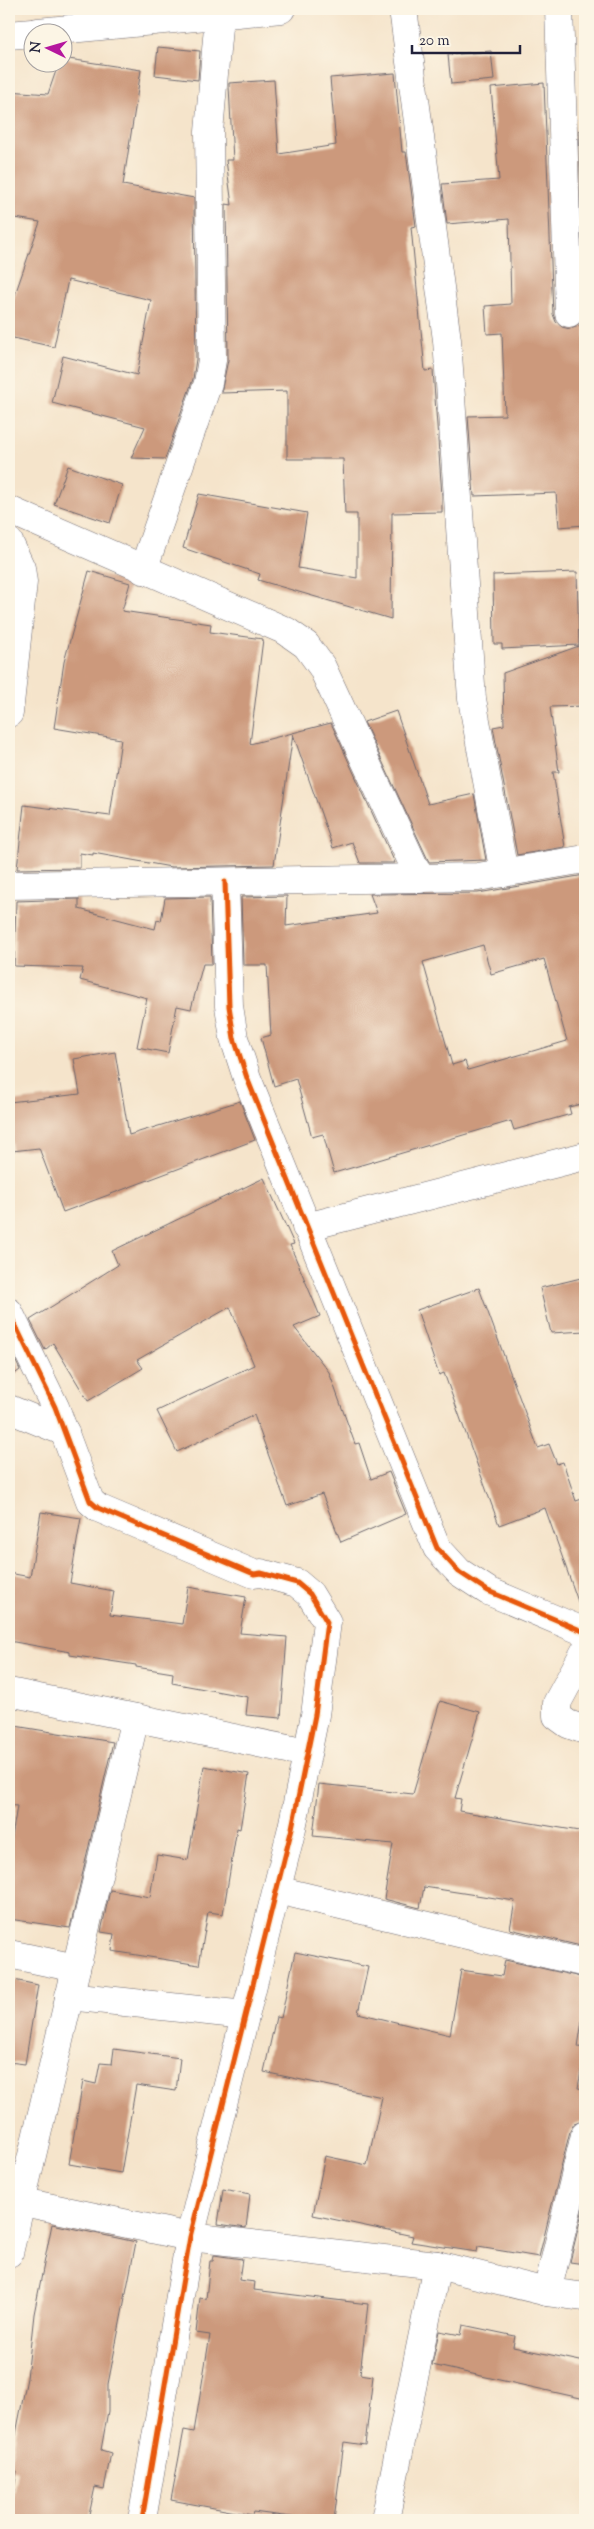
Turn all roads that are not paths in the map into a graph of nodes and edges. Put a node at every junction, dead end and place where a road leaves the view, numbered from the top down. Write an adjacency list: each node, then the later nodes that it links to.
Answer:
1 (281, 9): 4 (street)
2 (403, 9): 14 (street)
3 (559, 9): 8 (street)
4 (219, 15): 5 (street); 11 (street)
5 (72, 29)
6 (22, 34): 7 (street)
7 (9, 35)
8 (569, 313)
9 (9, 510): 11 (street)
10 (9, 542): 12 (street)
11 (143, 570): 15 (street)
12 (9, 714)
13 (585, 859): 14 (street)
14 (504, 873): 15 (street)
15 (420, 879): 16 (street)
16 (225, 882): 17 (street); 19 (street)
17 (9, 885)
18 (585, 1156): 19 (street)
19 (306, 1227): 23 (street)
20 (9, 1312): 22 (street)
21 (9, 1409): 22 (street)
22 (70, 1444): 27 (street)
23 (585, 1646): 26 (street)
24 (9, 1692): 25 (street)
25 (135, 1718): 27 (street); 31 (street)
26 (585, 1730)
27 (307, 1753): 28 (street)
28 (277, 1890): 30 (street); 33 (street)
29 (9, 1954): 31 (street)
30 (585, 1963)
31 (76, 1968): 32 (street)
32 (69, 1996): 33 (street); 35 (street)
33 (246, 2015): 36 (street)
34 (585, 2135): 39 (street)
35 (15, 2200): 36 (street); 37 (street)
36 (190, 2237): 38 (street); 41 (street)
37 (9, 2253)
38 (437, 2265): 39 (street); 42 (street)
39 (547, 2292): 40 (street)
40 (585, 2298)
41 (142, 2520)
42 (385, 2520)

